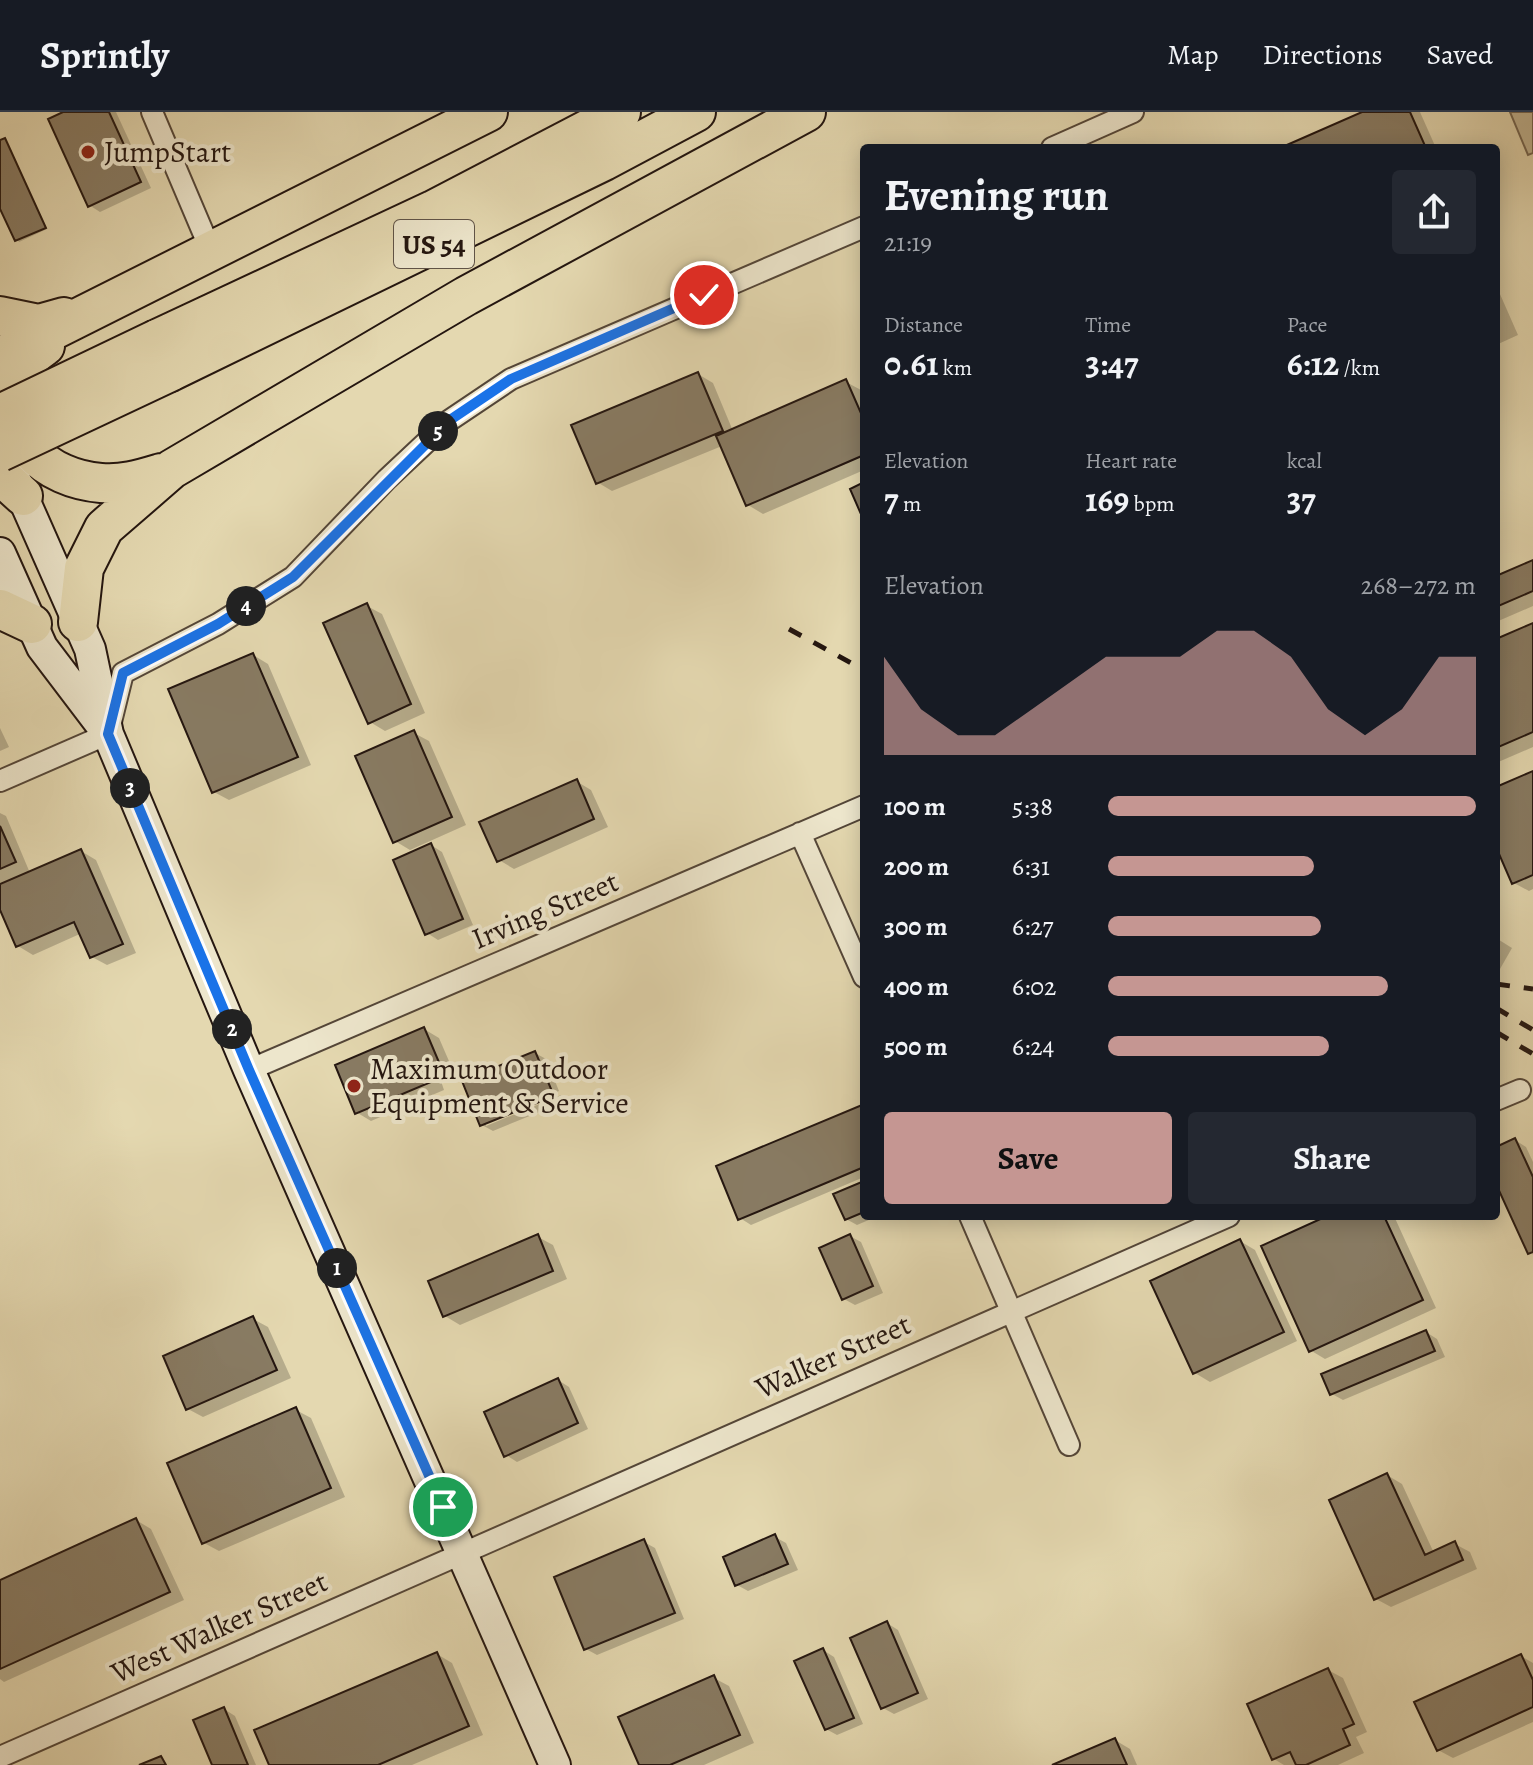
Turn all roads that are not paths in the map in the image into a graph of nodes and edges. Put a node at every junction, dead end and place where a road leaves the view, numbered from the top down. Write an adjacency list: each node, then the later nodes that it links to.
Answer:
1 (152, 112): 9 (street)
2 (488, 112): 9 (highway)
3 (621, 112): 12 (highway, US 54)
4 (696, 112): 12 (highway, US 54)
5 (806, 112): 16 (highway)
6 (1133, 112): 7 (street)
7 (1061, 144)
8 (860, 229): 21 (street)
9 (211, 251): 10 (highway)
10 (141, 286): 11 (highway); 13 (highway)
11 (0, 316)
12 (164, 355): 14 (highway, US 54, bridge); 15 (highway, US 54, bridge)
13 (5, 377): 17 (highway)
14 (0, 414)
15 (5, 464): 17 (highway); 20 (main road)
16 (172, 469): 17 (highway); 20 (highway)
17 (54, 474)
18 (0, 553): 19 (main road)
19 (16, 617): 21 (main road)
20 (78, 622): 21 (main road)
21 (108, 734): 22 (street); 26 (main road)
22 (0, 781)
23 (860, 808): 24 (street, Irving Street)
24 (800, 833): 25 (street); 26 (street, Irving Street)
25 (860, 968)
26 (249, 1070): 33 (main road)
27 (1520, 1090): 28 (street)
28 (1500, 1098)
29 (972, 1220): 31 (street)
30 (1220, 1220): 31 (street, Walker Street)
31 (1011, 1311): 32 (street); 33 (street, Walker Street)
32 (1069, 1445)
33 (462, 1551): 34 (street, West Walker Street); 35 (main road)
34 (0, 1757)
35 (555, 1765)

